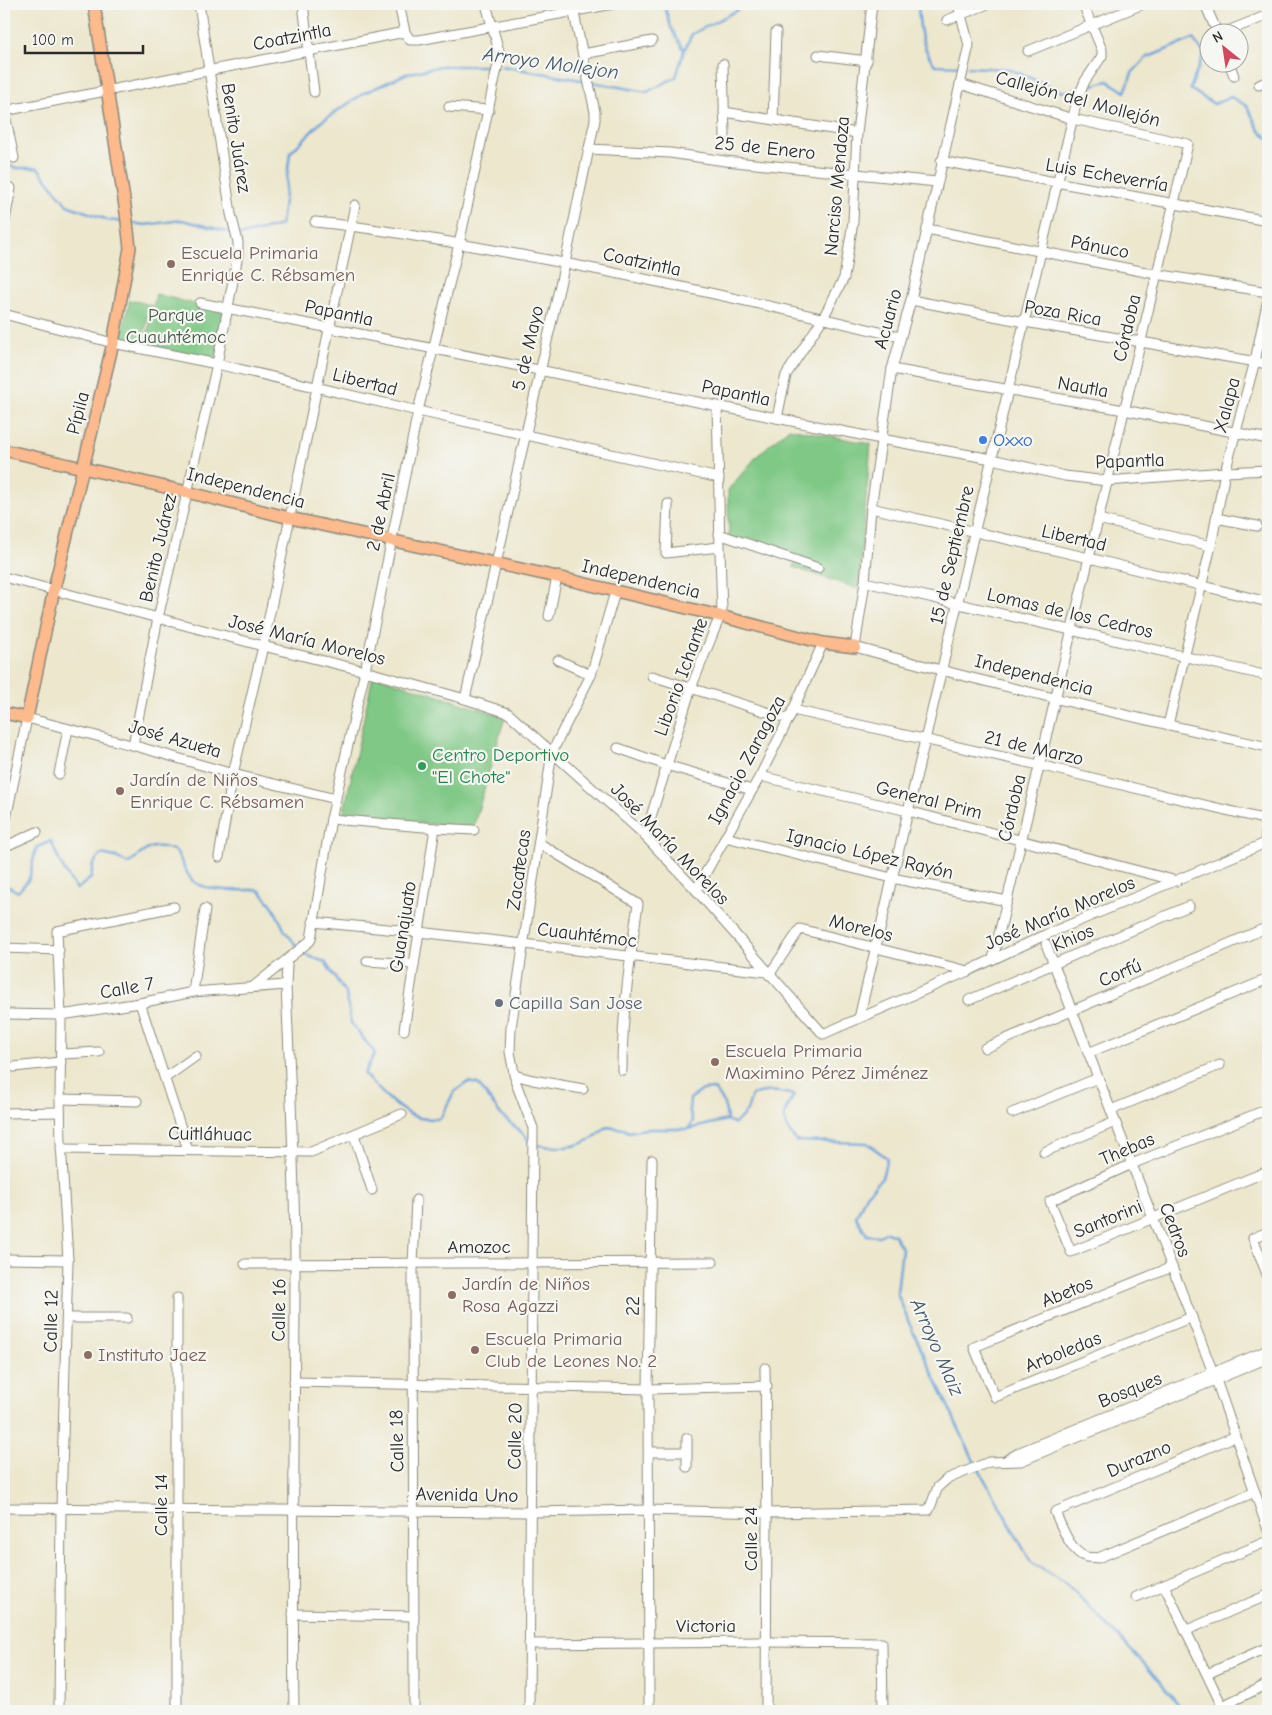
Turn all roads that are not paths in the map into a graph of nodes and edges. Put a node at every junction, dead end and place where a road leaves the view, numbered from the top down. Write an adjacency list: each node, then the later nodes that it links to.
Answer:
1 (94, 4): 36 (main road, Pípila)
2 (199, 4): 30 (street, Benito Juárez)
3 (303, 4): 24 (street)
4 (398, 4): 21 (street)
5 (486, 4): 20 (street, 2 de Abril)
6 (613, 4): 13 (street, Coatzintla)
7 (872, 4): 28 (street, Narciso Mendoza)
8 (958, 4): 14 (street, Acuario)
9 (988, 4): 14 (street)
10 (1083, 4): 19 (street)
11 (1143, 4): 19 (street)
12 (1205, 4): 17 (street)
13 (573, 8): 20 (street, Coatzintla); 27 (street, 5 de Mayo)
14 (962, 14): 16 (street); 34 (street, Acuario)
15 (1268, 15): 18 (street)
16 (947, 20)
17 (1213, 22)
18 (1250, 22)
19 (1092, 25): 25 (street); 42 (street, 15 de Septiembre)
20 (492, 28): 21 (street, Coatzintla); 40 (street, 2 de Abril)
21 (405, 32): 24 (street, Coatzintla)
22 (776, 32): 43 (street)
23 (652, 41): 27 (street)
24 (308, 51): 30 (street, Coatzintla); 37 (street)
25 (1028, 51)
26 (818, 55): 28 (street)
27 (584, 58): 47 (street, 5 de Mayo)
28 (867, 61): 44 (street, Narciso Mendoza)
29 (722, 64): 41 (street)
30 (209, 69): 36 (street, Coatzintla); 69 (street, Benito Juárez)
31 (1233, 72): 32 (street)
32 (1234, 76)
33 (1268, 81): 35 (street)
34 (960, 84): 42 (street, Callejón del Mollejón); 49 (street, Acuario)
35 (1258, 85)
36 (107, 90): 39 (street, Coatzintla); 75 (main road, Pípila)
37 (314, 92)
38 (449, 107): 40 (street)
39 (4, 110): 48 (street)
40 (489, 110): 61 (street, 2 de Abril)
41 (724, 112): 43 (street); 45 (street)
42 (1073, 118): 46 (street, Callejón del Mollejón); 52 (street, 15 de Septiembre)
43 (773, 120): 44 (street)
44 (858, 132): 50 (street, Narciso Mendoza)
45 (725, 136)
46 (1188, 144): 54 (street, Córdoba)
47 (589, 149): 50 (street, 25 de Enero); 63 (street, 5 de Mayo)
48 (14, 158)
49 (941, 161): 51 (street, Acuario); 52 (street, Luis Echeverría)
50 (854, 174): 51 (street, 25 de Enero); 71 (street, Narciso Mendoza)
51 (937, 182): 60 (street, Acuario)
52 (1058, 184): 54 (street, Luis Echeverría); 62 (street, 15 de Septiembre)
53 (11, 188): 58 (street)
54 (1173, 204): 56 (street, Luis Echeverría); 64 (street, Córdoba)
55 (355, 205): 59 (street)
56 (1268, 221)
57 (315, 222): 59 (street, Coatzintla)
58 (4, 224)
59 (351, 226): 61 (street, Coatzintla); 73 (street)
60 (927, 230): 62 (street, Pánuco); 67 (street, Acuario)
61 (458, 244): 63 (street, Coatzintla); 77 (street, 2 de Abril)
62 (1041, 253): 64 (street, Pánuco); 72 (street, 15 de Septiembre)
63 (565, 263): 71 (street, Coatzintla); 82 (street, 5 de Mayo)
64 (1156, 274): 65 (street, Pánuco); 76 (street, Córdoba)
65 (1268, 292)
66 (1268, 299): 78 (street, Xalapa)
67 (911, 300): 72 (street, Poza Rica); 74 (street, Acuario)
68 (200, 303): 69 (street, Papantla)
69 (229, 308): 73 (street, Papantla); 79 (street, Benito Juárez)
70 (4, 314): 75 (street, Libertad)
71 (823, 318): 74 (street, Coatzintla); 88 (street, Narciso Mendoza)
72 (1024, 322): 76 (street, Poza Rica); 84 (street, 15 de Septiembre)
73 (330, 328): 77 (street, Papantla); 83 (street)
74 (900, 337): 81 (street, Acuario)
75 (113, 343): 79 (street, Libertad); 95 (main road, Pípila)
76 (1140, 343): 78 (street, Poza Rica); 86 (street, Córdoba)
77 (434, 350): 82 (street, Papantla); 87 (street, 2 de Abril)
78 (1255, 361): 80 (street, Poza Rica); 89 (street, Xalapa)
79 (217, 364): 83 (street, Libertad); 100 (street, Benito Juárez)
80 (1268, 364)
81 (892, 369): 84 (street, Nautla); 91 (street, Acuario)
82 (539, 371): 85 (street, Papantla); 90 (street, 5 de Mayo)
83 (317, 387): 87 (street, Libertad); 103 (street)
84 (1008, 390): 86 (street, Nautla); 94 (street, 15 de Septiembre)
85 (717, 406): 88 (street, Papantla); 98 (street, Liborio Ichante)
86 (1124, 410): 89 (street, Nautla); 99 (street, Córdoba)
87 (418, 412): 90 (street, Libertad); 109 (street, 2 de Abril)
88 (777, 418): 91 (street, Papantla)
89 (1236, 434): 92 (street, Nautla); 97 (street, Xalapa)
90 (525, 435): 98 (street, Libertad); 113 (street, 5 de Mayo)
91 (881, 439): 94 (street, Papantla); 102 (street, Acuario)
92 (1268, 439)
93 (4, 450): 95 (main road, Independencia)
94 (992, 459): 99 (street, Papantla); 107 (street, 15 de Septiembre)
95 (82, 467): 100 (main road, Independencia); 119 (main road, Pípila)
96 (1268, 470): 97 (street, Papantla)
97 (1226, 472): 99 (street, Papantla); 104 (street, Xalapa)
98 (719, 478): 108 (street, Liborio Ichante)
99 (1107, 481): 105 (street, Córdoba)
100 (187, 492): 103 (main road, Independencia); 125 (street, Benito Juárez)
101 (668, 504): 111 (street)
102 (871, 508): 107 (street, Libertad); 117 (street, Acuario)
103 (290, 518): 109 (main road, Independencia); 128 (street)
104 (1216, 518): 106 (street); 110 (street, Xalapa)
105 (1098, 519): 110 (street); 112 (street, Córdoba)
106 (1257, 526)
107 (974, 533): 112 (street, Libertad); 122 (street, 15 de Septiembre)
108 (719, 534): 111 (street, Liborio Ichante); 114 (street)
109 (391, 541): 113 (main road, Independencia); 132 (street, 2 de Abril)
110 (1211, 546): 118 (street, Xalapa)
111 (719, 547): 124 (street, Liborio Ichante)
112 (1089, 558): 118 (street, Libertad); 126 (street, Córdoba)
113 (496, 564): 116 (main road, Independencia); 138 (street, 5 de Mayo)
114 (818, 568)
115 (4, 577): 119 (street, José María Morelos)
116 (557, 577): 120 (main road, Independencia); 123 (street)
117 (865, 582): 122 (street, Lomas de los Cedros); 129 (street, Acuario)
118 (1200, 585): 121 (street, Libertad); 130 (street, Xalapa)
119 (54, 590): 125 (street, José María Morelos); 142 (main road, Pípila)
120 (615, 592): 124 (main road, Independencia); 134 (street, Zacatecas)
121 (1268, 602)
122 (958, 603): 126 (street, Lomas de los Cedros); 133 (street, 15 de Septiembre)
123 (549, 616)
124 (720, 616): 127 (main road, Independencia); 137 (street, Liborio Ichante)
125 (158, 618): 128 (street, José María Morelos); 146 (street, Benito Juárez)
126 (1072, 630): 130 (street, Lomas de los Cedros); 139 (street, Córdoba)
127 (823, 643): 129 (main road, Independencia); 141 (street, Ignacio Zaragoza)
128 (263, 646): 132 (street, José María Morelos); 153 (street)
129 (855, 648): 133 (street, Independencia)
130 (1184, 656): 136 (street, Lomas de los Cedros); 143 (street, Xalapa)
131 (558, 660): 134 (street)
132 (365, 671): 138 (street, José María Morelos); 156 (street, 2 de Abril)
133 (942, 671): 139 (street, Independencia); 145 (street, 15 de Septiembre)
134 (591, 675): 149 (street, Zacatecas)
135 (652, 676): 137 (street, 21 de Marzo)
136 (1268, 676)
137 (691, 688): 141 (street, 21 de Marzo); 150 (street, Liborio Ichante)
138 (465, 699): 149 (street, José María Morelos)
139 (1055, 699): 143 (street, Independencia); 151 (street, Córdoba)
140 (4, 713): 142 (main road, José Azueta)
141 (791, 714): 145 (street, 21 de Marzo); 154 (street, Ignacio Zaragoza)
142 (27, 718): 144 (street, José Azueta); 160 (street, Pípila)
143 (1168, 725): 147 (street, Independencia)
144 (68, 728): 146 (street, José Azueta); 152 (street)
145 (925, 740): 151 (street, 21 de Marzo); 157 (street, 15 de Septiembre)
146 (133, 745): 153 (street, José Azueta)
147 (1268, 747)
148 (618, 748): 150 (street)
149 (552, 752): 164 (street, José María Morelos); 167 (street, Zacatecas)
150 (666, 765): 155 (street); 164 (street, Liborio Ichante)
151 (1039, 765): 158 (street, 21 de Marzo); 166 (street, Córdoba)
152 (59, 774)
153 (233, 774): 156 (street, José Azueta); 170 (street)
154 (760, 776): 155 (street, Ignacio Zaragoza); 157 (street, General Prim)
155 (752, 790): 165 (street, Ignacio Zaragoza)
156 (336, 798): 159 (street, 2 de Abril)
157 (908, 811): 166 (street, General Prim); 171 (street, 15 de Septiembre)
158 (1267, 816): 168 (street)
159 (331, 819): 161 (street); 178 (street, 2 de Abril)
160 (4, 828)
161 (435, 828): 162 (street); 180 (street, Guanajuato)
162 (474, 830)
163 (37, 832): 169 (street)
164 (645, 836): 173 (street, José María Morelos)
165 (725, 837): 171 (street, Ignacio López Rayón); 173 (street, Ignacio Zaragoza)
166 (1022, 840): 172 (street, General Prim); 174 (street, Córdoba)
167 (539, 843): 181 (street, Zacatecas); 186 (street)
168 (1266, 843): 172 (street, José María Morelos)
169 (4, 847)
170 (219, 857)
171 (892, 878): 174 (street, Ignacio López Rayón); 184 (street, 15 de Septiembre)
172 (1178, 881): 187 (street, José María Morelos)
173 (696, 890): 193 (street, José María Morelos)
174 (1007, 901): 187 (street, Córdoba)
175 (1189, 906): 191 (street, Khios)
176 (174, 907): 185 (street, Calle 12)
177 (205, 909): 197 (street)
178 (313, 922): 180 (street, Cuauhtémoc); 188 (street)
179 (1268, 927): 200 (street, Corfú)
180 (418, 932): 181 (street, Cuauhtémoc); 190 (street, Guanajuato)
181 (525, 944): 186 (street, Cuauhtémoc); 213 (street, Zacatecas)
182 (1046, 944): 191 (street, Cedros)
183 (4, 948): 185 (street)
184 (876, 948): 192 (street, Morelos); 193 (street, Morelos); 203 (street, 15 de Septiembre)
185 (59, 950): 202 (street, Calle 12)
186 (630, 957): 193 (street, Cuauhtémoc); 212 (street)
187 (993, 959): 192 (street, José María Morelos)
188 (286, 961): 195 (street, Calle 16); 196 (street)
189 (367, 961): 190 (street)
190 (414, 964): 204 (street, Guanajuato)
191 (1054, 964): 198 (street, Khios); 200 (street, Cedros)
192 (968, 971): 203 (street, José María Morelos)
193 (768, 974): 203 (street, José María Morelos)
194 (1268, 979): 207 (street)
195 (286, 984): 196 (street, Calle 7); 230 (street, Calle 16)
196 (254, 986): 197 (street, Calle 7)
197 (193, 992): 199 (street, Calle 7)
198 (969, 1000)
199 (140, 1004): 202 (street, Calle 7); 214 (street)
200 (1072, 1011): 205 (street, Corfú); 207 (street, Cedros)
201 (4, 1014): 202 (street, Calle 7)
202 (61, 1015): 209 (street, Calle 12)
203 (859, 1018)
204 (404, 1030)
205 (985, 1048)
206 (99, 1052): 209 (street)
207 (1088, 1053): 215 (street, Cedros)
208 (196, 1056): 214 (street)
209 (62, 1058): 211 (street); 217 (street, Calle 12)
210 (1220, 1065): 220 (street)
211 (14, 1066)
212 (622, 1070)
213 (514, 1075): 216 (street); 232 (street, Zacatecas)
214 (165, 1078): 228 (street)
215 (1098, 1078): 220 (street, Cedros); 222 (street)
216 (583, 1089)
217 (60, 1099): 218 (street); 221 (street, Calle 12)
218 (137, 1101)
219 (1268, 1109): 233 (street, Thebas)
220 (1111, 1110): 225 (street, Cedros)
221 (60, 1112): 223 (street); 227 (street, Calle 12)
222 (1012, 1112)
223 (4, 1113)
224 (402, 1114): 226 (street, Cuitláhuac)
225 (1116, 1122): 229 (street); 233 (street, Cedros)
226 (354, 1136): 230 (street, Cuitláhuac); 235 (street)
227 (62, 1149): 228 (street, Cuitláhuac); 241 (street, Calle 12)
228 (188, 1150): 230 (street, Cuitláhuac)
229 (1044, 1152)
230 (293, 1153): 246 (street, Calle 16)
231 (652, 1160): 244 (street, 22)
232 (534, 1162): 243 (street, Calle 20)
233 (1132, 1164): 237 (street, Cedros); 239 (street, Thebas)
234 (1268, 1171): 237 (street, Santorini)
235 (372, 1190)
236 (416, 1200): 247 (street, Calle 18)
237 (1153, 1218): 239 (street, Santorini); 248 (street, Cedros)
238 (1268, 1232): 249 (street)
239 (1071, 1252)
240 (4, 1259): 241 (street)
241 (68, 1260): 252 (street, Calle 12)
242 (713, 1262): 244 (street, Amozoc)
243 (532, 1263): 244 (street, Amozoc); 247 (street, Amozoc); 261 (street, Calle 20)
244 (650, 1263): 263 (street, 22)
245 (245, 1264): 246 (street, Amozoc)
246 (295, 1264): 247 (street, Amozoc); 259 (street, Calle 16)
247 (413, 1264): 260 (street, Calle 18)
248 (1172, 1267): 251 (street, Cedros); 254 (street, Abetos)
249 (1268, 1277)
250 (177, 1298): 273 (street, Calle 14)
251 (1192, 1317): 254 (street, Arboledas); 258 (street, Cedros)
252 (68, 1318): 253 (street); 271 (street, Calle 12)
253 (127, 1318)
254 (974, 1347)
255 (1268, 1350): 258 (street, Bosques)
256 (1268, 1358): 258 (street, Bosques)
257 (765, 1368): 262 (street, Calle 24)
258 (1215, 1377): 264 (street, Cedros); 276 (street, Bosques)
259 (294, 1382): 260 (street); 272 (street, Calle 16)
260 (412, 1385): 261 (street); 274 (street, Calle 18)
261 (532, 1386): 263 (street); 277 (street, Calle 20)
262 (766, 1386): 263 (street); 278 (street, Calle 24)
263 (648, 1389): 266 (street, 22)
264 (1236, 1436): 269 (street, Cedros); 269 (street, Durazno)
265 (687, 1438): 267 (street)
266 (649, 1452): 267 (street); 275 (street, 22)
267 (686, 1452): 268 (street)
268 (687, 1466)
269 (1255, 1492): 279 (street, Cedros)
270 (4, 1508): 271 (street, Avenida Uno)
271 (61, 1508): 273 (street, Avenida Uno); 293 (street, Calle 12)
272 (293, 1509): 273 (street, Avenida Uno); 274 (street, Avenida Uno); 284 (street, Calle 16)
273 (178, 1510): 294 (street, Calle 14)
274 (414, 1510): 277 (street, Avenida Uno); 285 (street, Calle 18)
275 (649, 1510): 277 (street, Avenida Uno); 278 (street, Avenida Uno); 287 (street, 22)
276 (929, 1510): 278 (street, Avenida Uno)
277 (530, 1512): 289 (street, Calle 20)
278 (768, 1513): 288 (street, Calle 24)
279 (1268, 1530)
280 (1268, 1541): 281 (street)
281 (1164, 1585): 283 (street); 286 (street)
282 (1268, 1595): 286 (street)
283 (1136, 1597)
284 (293, 1614): 285 (street); 295 (street, Calle 16)
285 (414, 1616): 296 (street, Calle 18)
286 (1185, 1631): 291 (street)
287 (650, 1642): 288 (street, Victoria); 289 (street, Victoria); 298 (street, 22)
288 (766, 1642): 299 (street, Calle 24); 300 (street, Victoria)
289 (529, 1644): 297 (street, Calle 20)
290 (1268, 1647): 291 (street)
291 (1207, 1674): 292 (street)
292 (1268, 1684)
293 (59, 1711)
294 (177, 1711)
295 (294, 1711)
296 (414, 1711)
297 (529, 1711)
298 (649, 1711)
299 (766, 1711)
300 (883, 1711)

